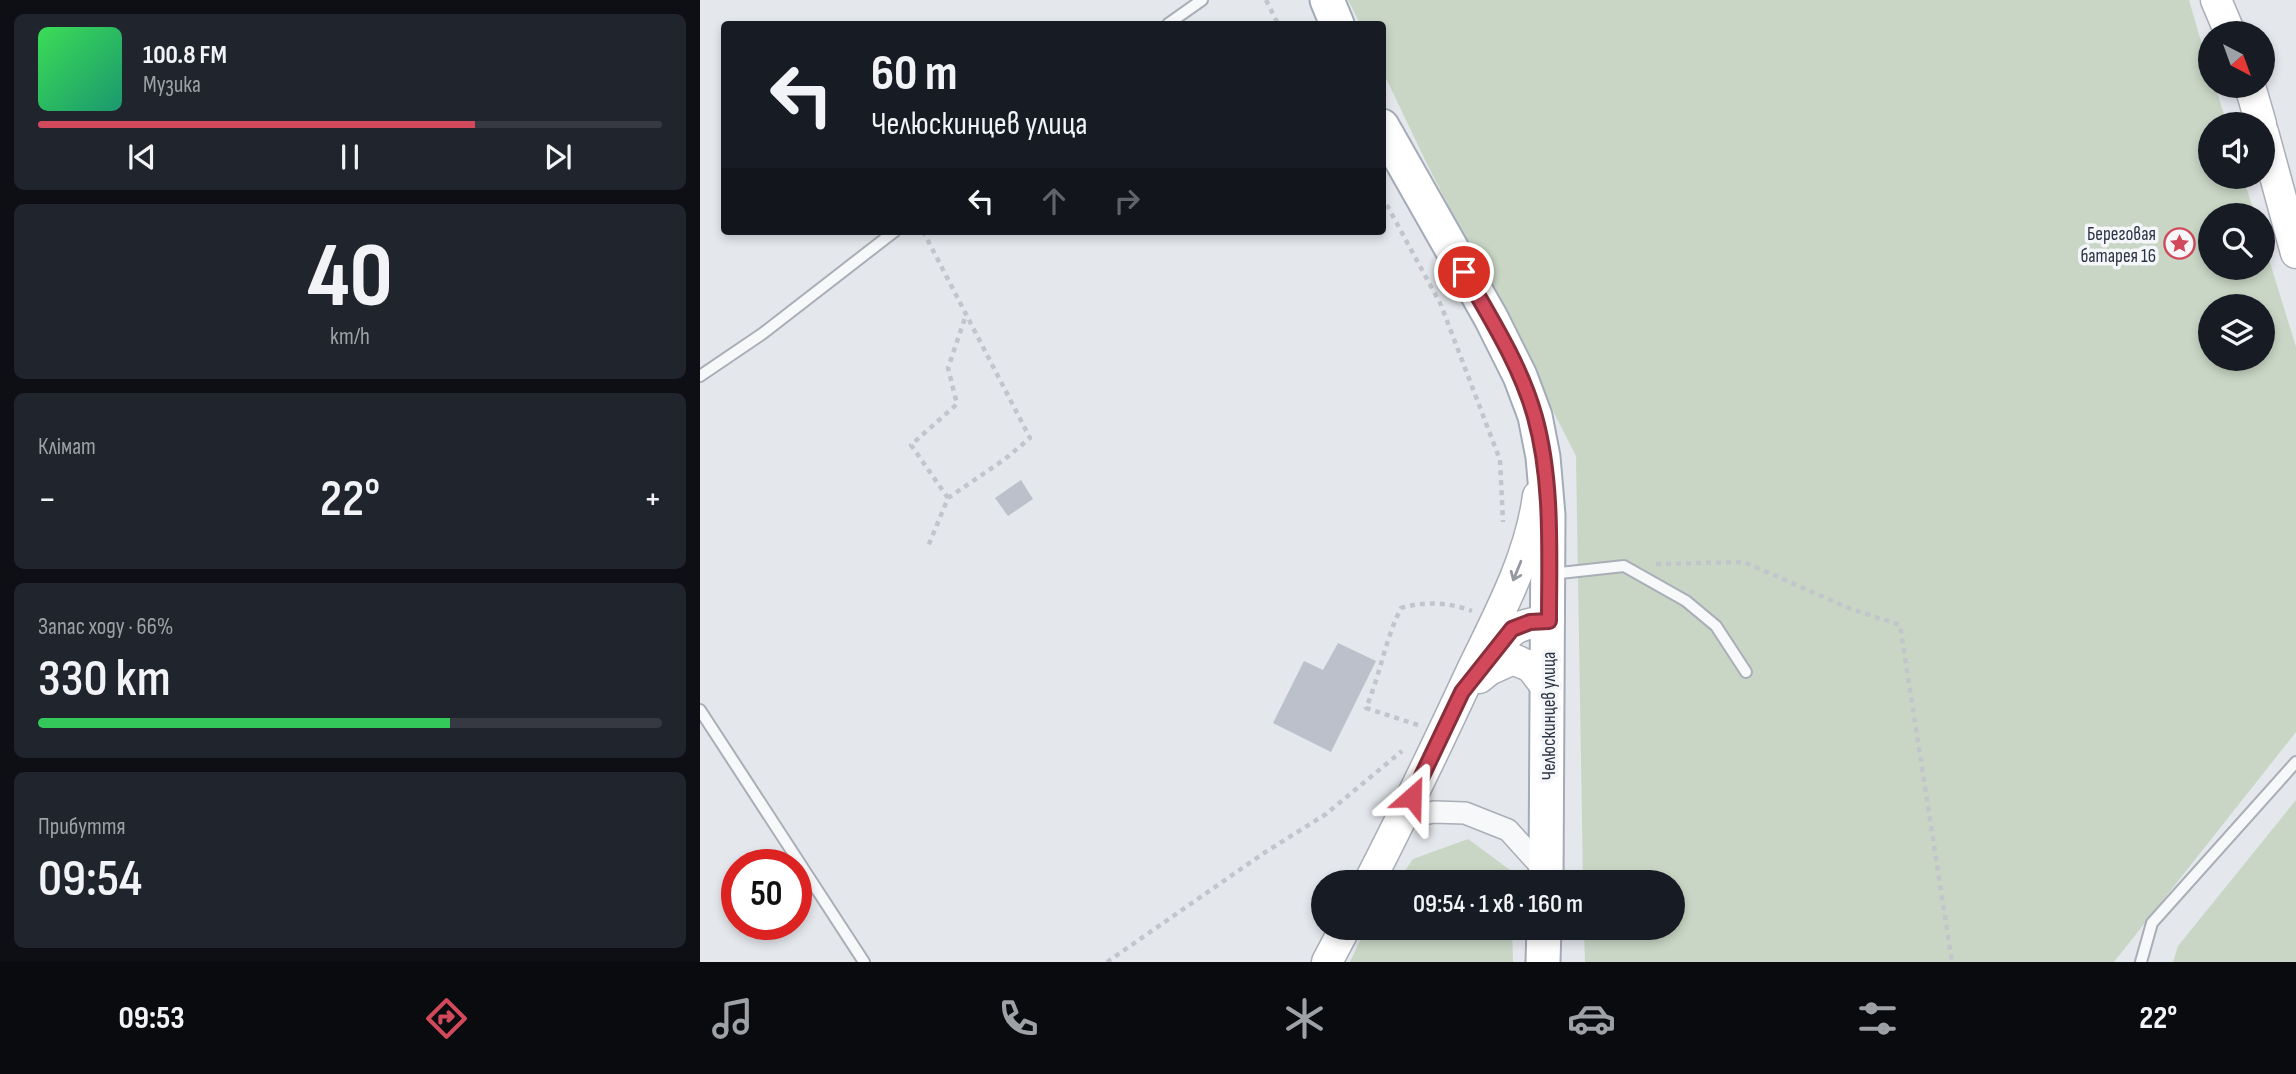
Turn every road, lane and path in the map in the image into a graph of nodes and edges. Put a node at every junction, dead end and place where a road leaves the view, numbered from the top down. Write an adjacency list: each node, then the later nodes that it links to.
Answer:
1 (1202, 0): 5 (lane)
2 (1266, 0): 6 (path)
3 (1327, 0): 7 (main road)
4 (2216, 0): 8 (main road)
5 (1172, 21)
6 (1276, 21)
7 (1336, 21)
8 (2225, 21)
9 (1386, 133): 17 (main road, Челюскинцев улица)
10 (2275, 176): 14 (main road)
11 (1386, 203): 19 (path)
12 (890, 235): 16 (lane)
13 (925, 235): 15 (path)
14 (2296, 253)
15 (966, 315): 18 (path); 18 (path)
16 (700, 376)
17 (1543, 457): 22 (main road, Челюскинцев улица); 24 (main road, one-way to 24)
18 (948, 498): 20 (path)
19 (1503, 525)
20 (927, 549)
21 (1624, 566): 22 (lane); 25 (lane); 41 (path)
22 (1549, 575): 23 (main road, Челюскинцев улица)
23 (1549, 621): 26 (main road, Челюскинцев улица); 27 (main road)
24 (1494, 622): 27 (main road); 29 (path)
25 (1746, 672)
26 (1548, 689): 27 (main road); 34 (main road, Челюскинцев улица)
27 (1462, 692): 29 (main road)
28 (700, 710): 38 (lane)
29 (1443, 732): 31 (main road); 37 (path)
30 (2296, 762): 42 (lane)
31 (1402, 818): 32 (main road); 33 (street)
32 (1375, 870)
33 (1540, 870)
34 (1546, 870)
35 (1339, 940): 39 (main road)
36 (1544, 940): 40 (main road)
37 (1108, 961)
38 (864, 962)
39 (1327, 962)
40 (1543, 962)
41 (1952, 962)
42 (2141, 962)

